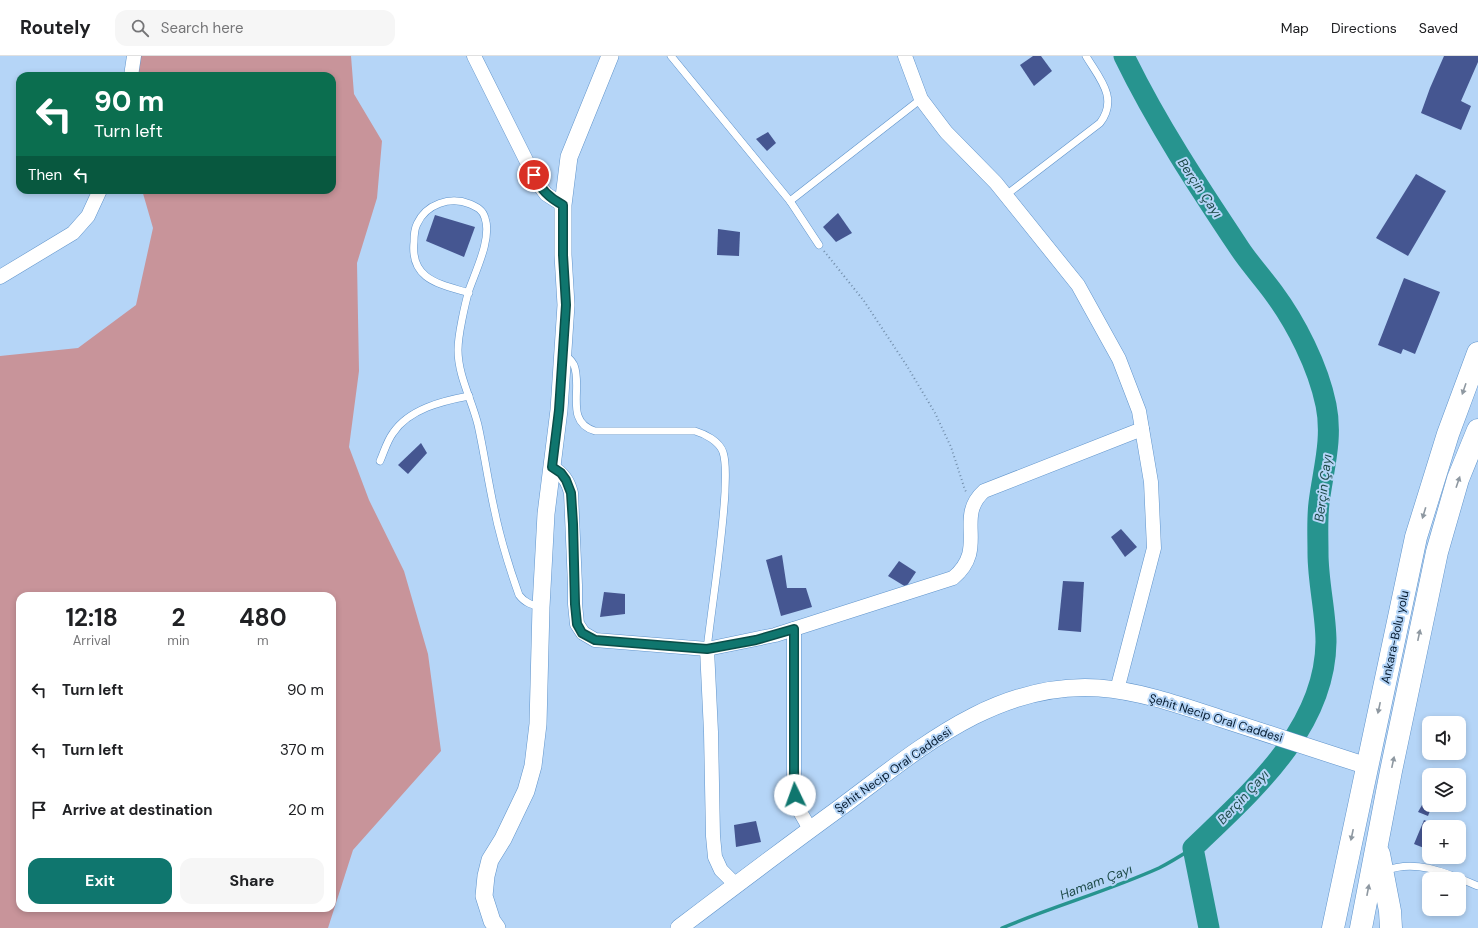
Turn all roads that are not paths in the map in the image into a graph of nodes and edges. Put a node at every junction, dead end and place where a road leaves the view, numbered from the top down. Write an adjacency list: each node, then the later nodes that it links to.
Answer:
1 (134, 56): 7 (street)
2 (474, 56): 12 (street)
3 (610, 56): 12 (street)
4 (671, 56): 11 (lane)
5 (905, 56): 8 (street)
6 (1086, 56): 10 (lane)
7 (132, 72)
8 (921, 98): 10 (street); 11 (lane)
9 (98, 194): 14 (street)
10 (1006, 195): 19 (street)
11 (790, 201): 13 (lane)
12 (563, 205): 17 (street)
13 (819, 245)
14 (0, 277)
15 (469, 293): 15 (lane); 18 (lane)
16 (1478, 353): 20 (highway, Ankara-Bolu yolu, one-way to 20)
17 (563, 356): 23 (street); 26 (lane)
18 (469, 396): 22 (lane); 24 (lane)
19 (1142, 429): 25 (street); 27 (street)
20 (1448, 434): 21 (street); 28 (highway, Ankara-Bolu yolu, one-way to 28)
21 (1476, 440): 30 (highway, Ankara-Bolu yolu, one-way to 21)
22 (380, 461)
23 (552, 467): 24 (street); 26 (street)
24 (541, 607): 34 (street)
25 (794, 629): 26 (street); 29 (street)
26 (707, 649): 32 (street)
27 (1117, 690): 28 (street, Şehit Necip Oral Caddesi); 29 (street, Şehit Necip Oral Caddesi)
28 (1367, 766): 36 (highway, Ankara-Bolu yolu, one-way to 36)
29 (810, 829): 32 (street, Şehit Necip Oral Caddesi)
30 (1377, 843): 31 (highway); 37 (highway, Ankara-Bolu yolu, one-way to 30)
31 (1382, 872): 33 (lane); 38 (highway)
32 (736, 885): 35 (street, Şehit Necip Oral Caddesi)
33 (1478, 886)
34 (497, 928)
35 (679, 928)
36 (1333, 928)
37 (1361, 928)
38 (1391, 928)

